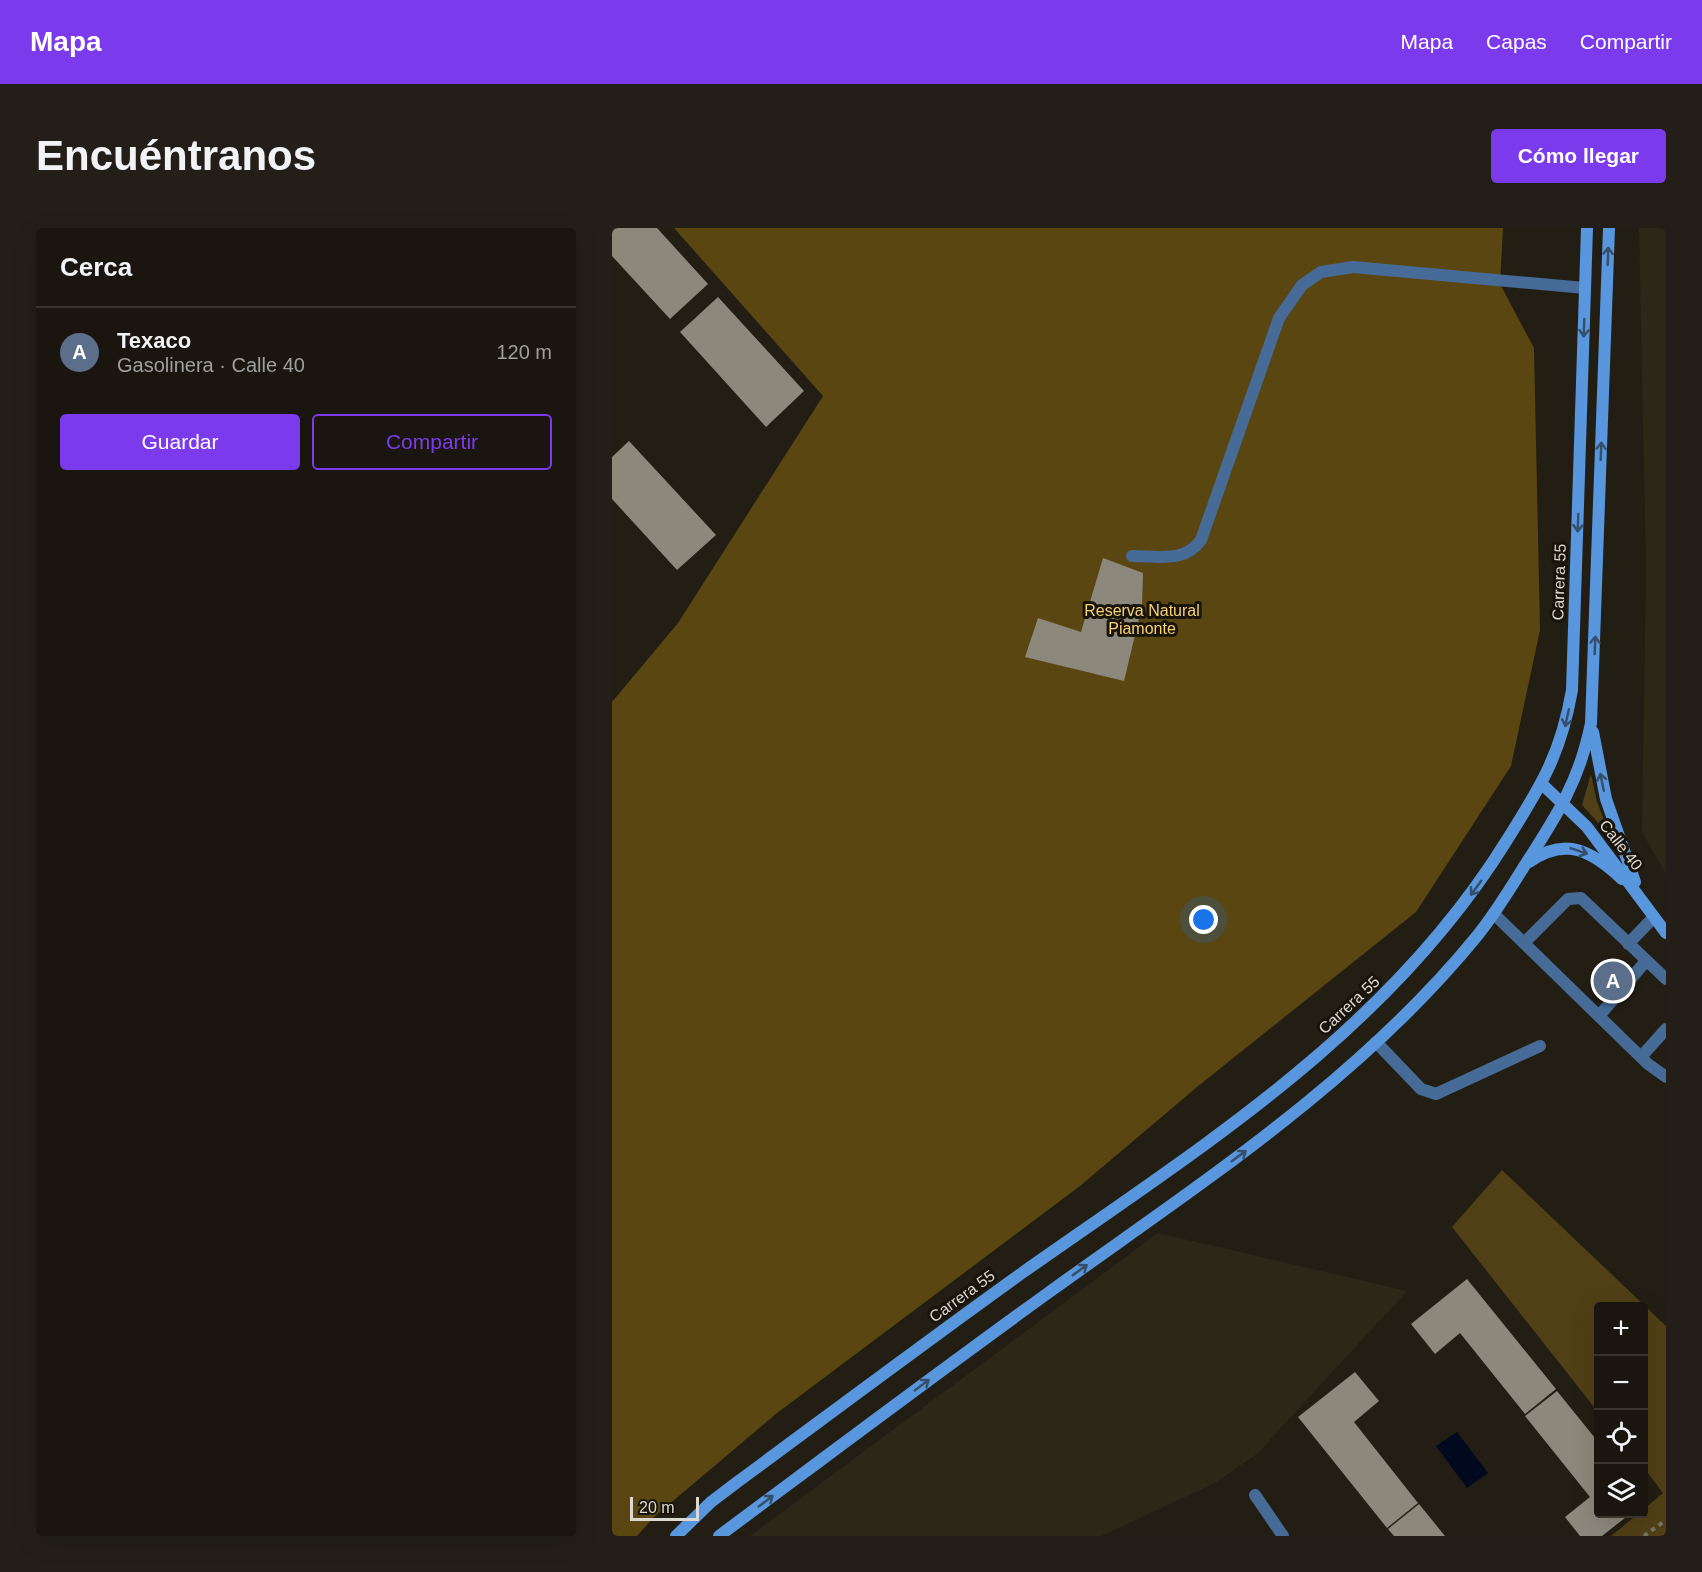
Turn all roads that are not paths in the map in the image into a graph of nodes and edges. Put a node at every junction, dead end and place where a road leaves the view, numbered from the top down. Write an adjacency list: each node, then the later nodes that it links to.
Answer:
1 (1587, 228): 3 (main road, Carrera 55)
2 (1609, 228): 5 (main road, one-way to 2)
3 (1585, 288): 4 (street); 6 (main road, Carrera 55, one-way to 6)
4 (1132, 556)
5 (1591, 723): 7 (main road); 9 (main road, one-way to 5)
6 (1542, 784): 7 (main road, Calle 40); 24 (main road, Carrera 55, one-way to 24)
7 (1564, 804): 8 (main road); 9 (main road, Calle 40)
8 (1526, 864): 9 (main road, one-way to 9); 10 (main road)
9 (1640, 897): 11 (main road, Calle 40)
10 (1494, 914): 13 (street); 19 (main road)
11 (1654, 917): 12 (main road, Calle 40); 14 (street)
12 (1666, 933)
13 (1524, 943): 14 (street); 17 (street)
14 (1628, 944): 15 (street)
15 (1646, 961): 16 (street); 17 (street)
16 (1666, 979)
17 (1599, 1016): 21 (street)
18 (1666, 1029): 21 (street)
19 (1376, 1042): 20 (street); 25 (main road, one-way to 19)
20 (1540, 1046)
21 (1641, 1057): 22 (street)
22 (1666, 1077)
23 (1255, 1495): 26 (street)
24 (676, 1536)
25 (719, 1536)
26 (1283, 1536)

